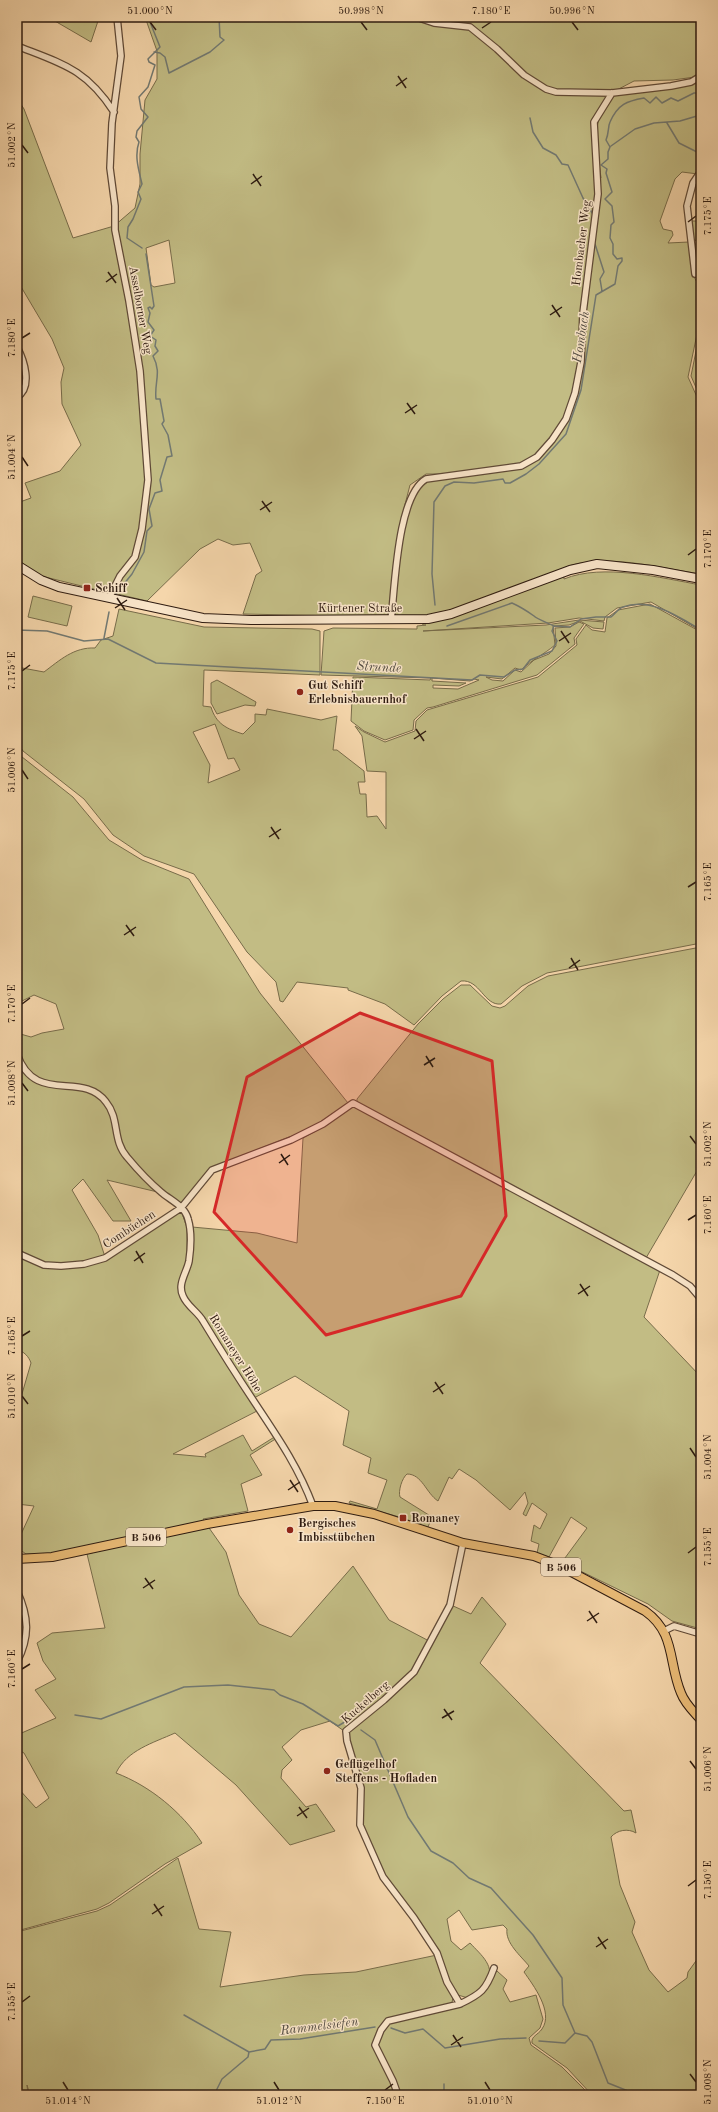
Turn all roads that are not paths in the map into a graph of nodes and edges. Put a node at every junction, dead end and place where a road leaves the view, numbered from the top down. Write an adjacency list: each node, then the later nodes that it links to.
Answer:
1 (117, 17): 6 (street, Asselborner Weg)
2 (416, 17): 5 (street)
3 (17, 46): 6 (street)
4 (701, 76): 5 (street)
5 (612, 93): 14 (street, Hombacher Weg)
6 (114, 112): 13 (street, Asselborner Weg)
7 (701, 171): 8 (street)
8 (695, 274)
9 (17, 347): 10 (street)
10 (17, 397)
11 (17, 565): 13 (main road, Kürtener Straße)
12 (701, 579): 14 (main road, Kürtener Straße)
13 (109, 598): 14 (main road, Kürtener Straße)
14 (391, 620)
15 (17, 998): 16 (street)
16 (17, 1013): 17 (street)
17 (17, 1024)
18 (17, 1054): 19 (street)
19 (181, 1208): 20 (street, Combüchen); 21 (street, Combüchen); 22 (street, Romaneyer Höhe)
20 (17, 1253)
21 (701, 1298)
22 (313, 1506): 23 (main road, B 506); 24 (main road, B 506)
23 (463, 1543): 26 (main road, B 506); 31 (street, Kuckelberg)
24 (17, 1559)
25 (17, 1591): 28 (street)
26 (664, 1630): 27 (street); 29 (main road, B 506)
27 (701, 1634)
28 (17, 1662)
29 (701, 1720)
30 (494, 1968): 31 (street)
31 (460, 2004): 32 (street)
32 (398, 2095)

